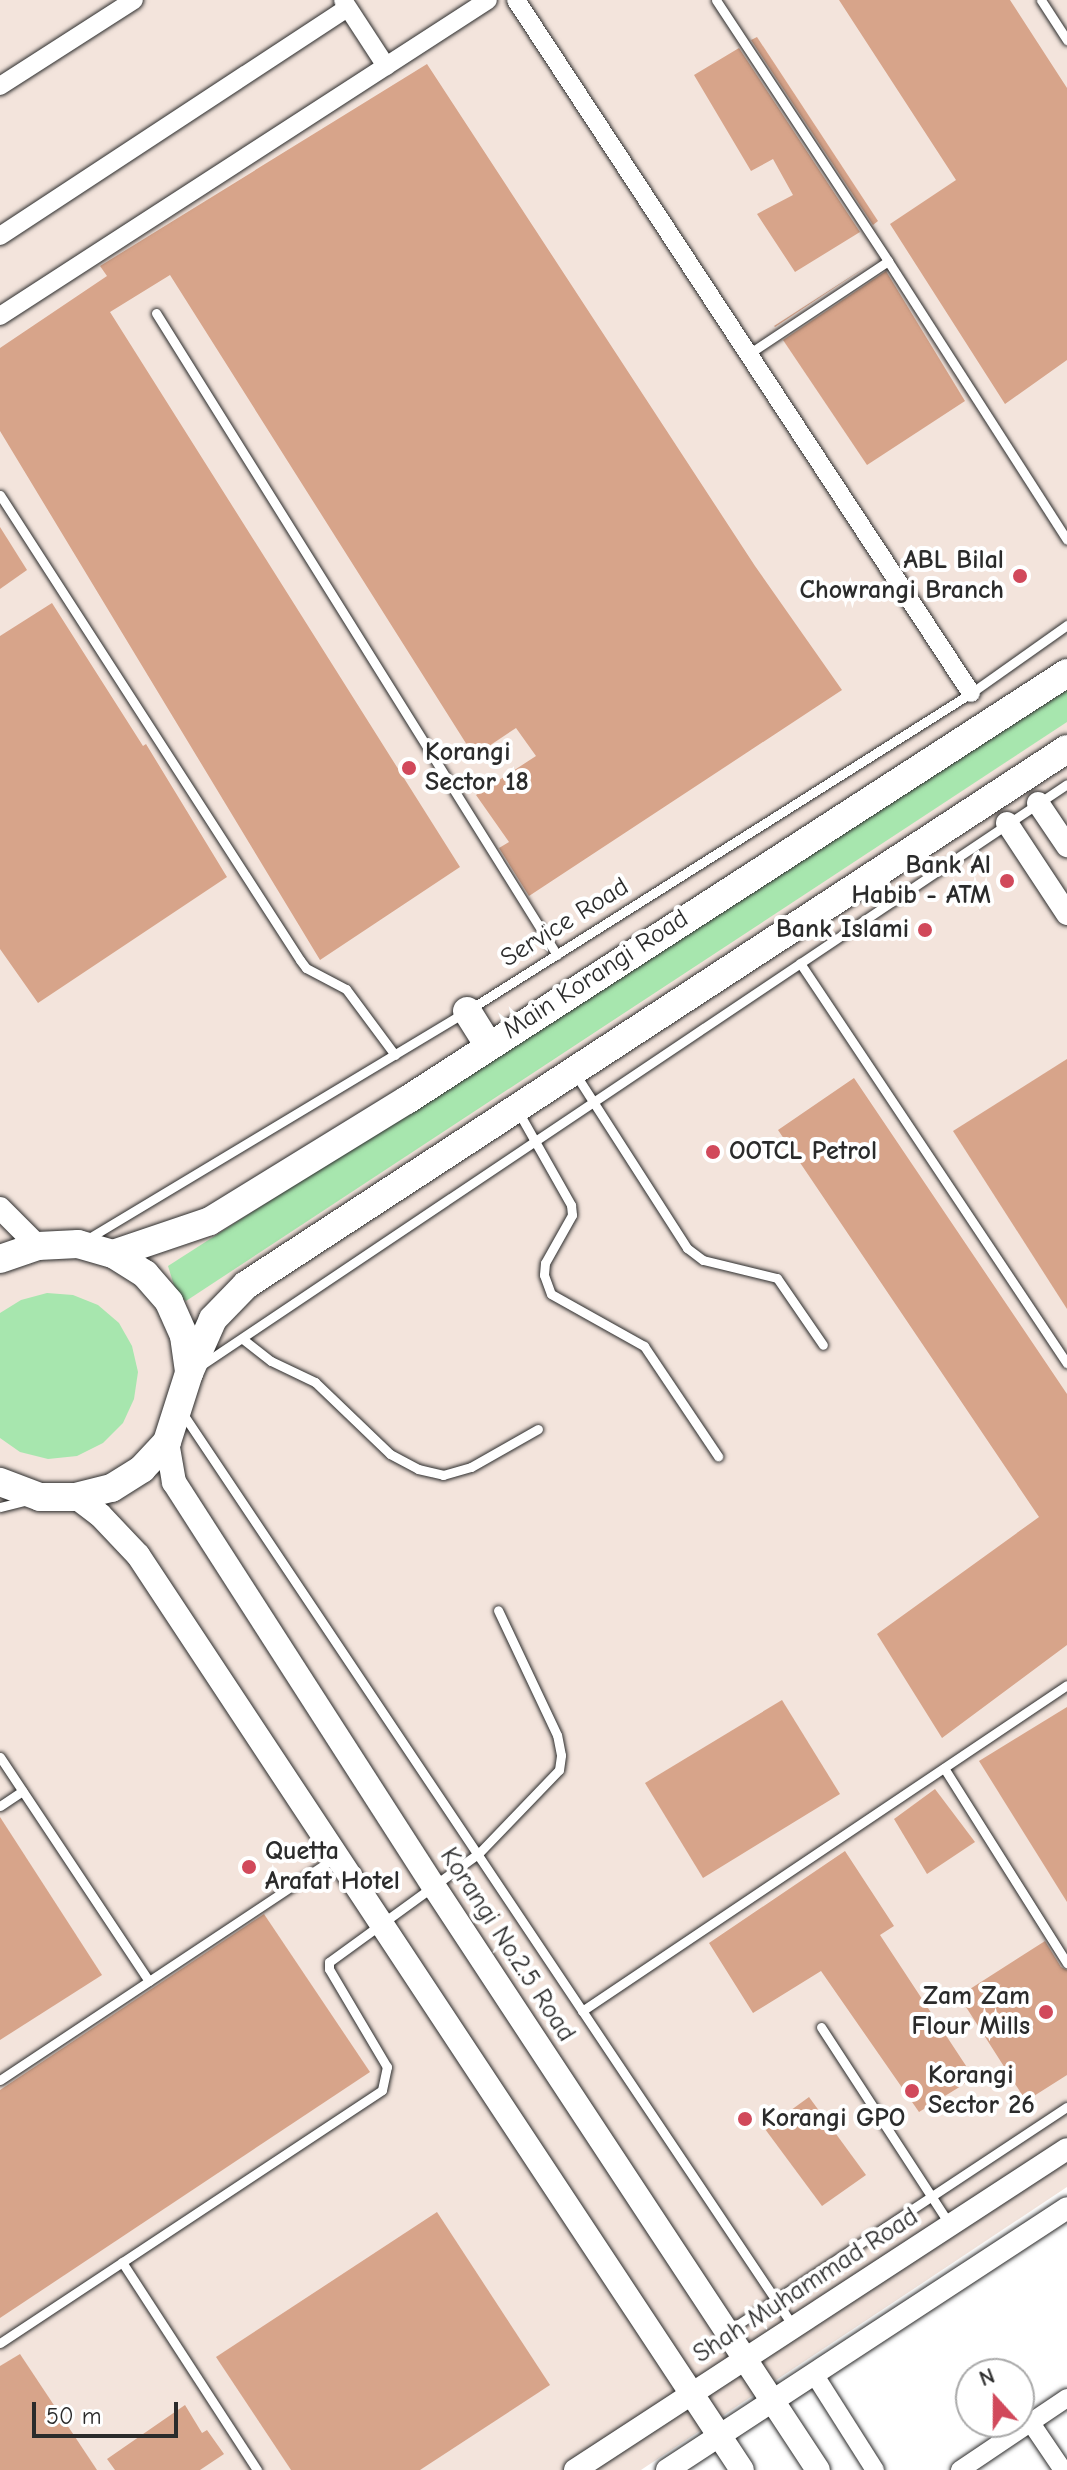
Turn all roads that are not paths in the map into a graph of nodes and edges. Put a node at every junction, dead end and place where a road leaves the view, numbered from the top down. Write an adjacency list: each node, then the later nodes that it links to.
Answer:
1 (134, 0): 9 (street)
2 (488, 0): 8 (street)
3 (516, 0): 14 (street)
4 (716, 0): 11 (lane)
5 (1041, 0): 7 (lane)
6 (345, 4): 8 (street); 10 (street)
7 (1067, 40)
8 (386, 66): 13 (street)
9 (0, 86)
10 (0, 236)
11 (888, 261): 14 (lane); 16 (lane)
12 (156, 313): 26 (lane)
13 (0, 316)
14 (750, 353): 19 (street)
15 (0, 495): 30 (lane)
16 (1067, 540)
17 (1067, 625): 19 (lane, Service Road)
18 (1067, 673): 29 (main road, Main Korangi Road)
19 (971, 693): 26 (lane, Service Road)
20 (1067, 749): 31 (main road)
21 (1067, 784): 22 (lane)
22 (1038, 803): 23 (lane); 24 (street)
23 (1007, 823): 25 (street); 27 (lane)
24 (1067, 846)
25 (1067, 914)
26 (557, 955): 28 (lane, Service Road)
27 (800, 963): 32 (lane); 42 (lane)
28 (467, 1011): 29 (main road); 30 (lane, Service Road)
29 (488, 1045): 38 (main road, Main Korangi Road)
30 (395, 1055): 36 (lane, Service Road)
31 (574, 1073): 32 (lane); 33 (main road)
32 (593, 1102): 34 (lane); 41 (lane)
33 (517, 1110): 34 (lane); 43 (main road)
34 (536, 1139): 40 (lane); 47 (lane)
35 (0, 1208): 37 (street)
36 (78, 1244): 37 (main road); 38 (main road)
37 (38, 1246): 39 (main road)
38 (113, 1254): 43 (main road)
39 (0, 1259)
40 (244, 1340): 43 (lane); 45 (lane)
41 (823, 1345)
42 (1067, 1363)
43 (189, 1373): 44 (main road)
44 (179, 1408): 46 (main road); 56 (lane)
45 (538, 1429)
46 (167, 1442): 49 (main road); 58 (main road, Korangi No.2.5 Road)
47 (718, 1456)
48 (1, 1489): 49 (main road)
49 (76, 1497): 57 (main road)
50 (498, 1610): 56 (lane)
51 (1067, 1685): 53 (lane)
52 (0, 1757): 54 (lane)
53 (944, 1768): 60 (lane); 62 (lane)
54 (22, 1791): 55 (lane); 61 (lane)
55 (0, 1806)
56 (479, 1853): 58 (lane); 62 (lane)
57 (338, 1855): 59 (main road); 61 (lane)
58 (433, 1885): 59 (lane); 73 (main road, Korangi No.2.5 Road)
59 (382, 1922): 70 (lane); 77 (main road)
60 (1067, 1963)
61 (149, 1981): 64 (lane)
62 (582, 2011): 71 (lane)
63 (821, 2027): 67 (lane)
64 (0, 2080)
65 (1067, 2107): 67 (lane)
66 (1067, 2149): 69 (street, Shah Muhammad Road)
67 (932, 2197): 69 (lane); 71 (lane)
68 (1067, 2208): 76 (street)
69 (951, 2225): 72 (street, Shah Muhammad Road)
70 (122, 2262): 74 (lane); 85 (lane)
71 (775, 2300): 72 (lane); 73 (lane)
72 (794, 2328): 75 (street, Shah Muhammad Road)
73 (728, 2331): 75 (main road, Korangi No.2.5 Road)
74 (0, 2343)
75 (747, 2359): 77 (street, Shah Muhammad Road); 79 (main road, Korangi No.2.5 Road)
76 (814, 2374): 79 (street); 90 (street)
77 (691, 2393): 82 (main road); 86 (street, Shah Muhammad Road)
78 (1067, 2398): 80 (street)
79 (773, 2400): 82 (street); 89 (main road, Korangi No.2.5 Road)
80 (1035, 2420)
81 (1035, 2429): 91 (street)
82 (719, 2436): 87 (street); 88 (main road)
83 (1011, 2438): 84 (street)
84 (971, 2467)
85 (257, 2470)
86 (575, 2470)
87 (667, 2470)
88 (741, 2470)
89 (818, 2470)
90 (875, 2470)
91 (1063, 2470)

